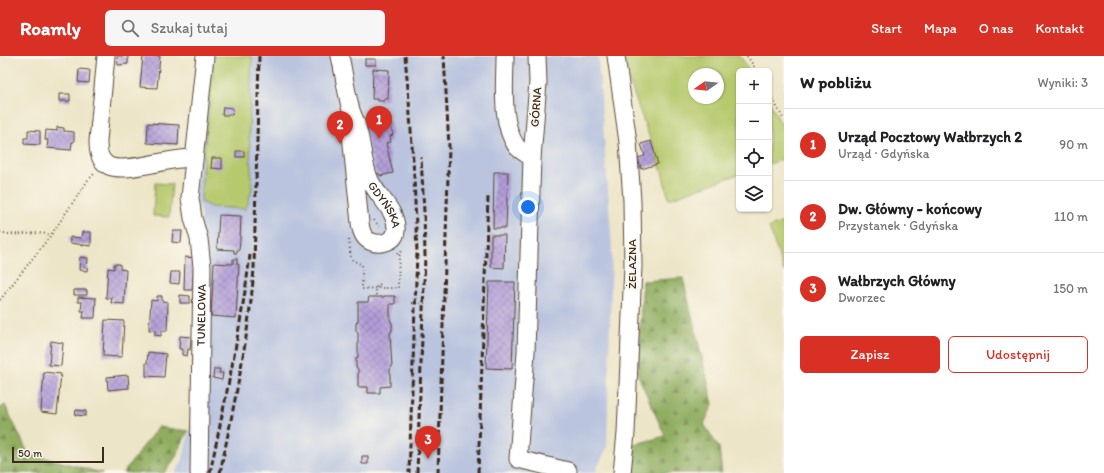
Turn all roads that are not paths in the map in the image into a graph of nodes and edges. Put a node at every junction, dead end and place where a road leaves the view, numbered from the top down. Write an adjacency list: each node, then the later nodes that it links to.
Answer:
1 (106, 56): 9 (street)
2 (205, 56): 9 (street, TUNELOWA)
3 (340, 56): 7 (street, GDYŃSKA)
4 (504, 56): 8 (street)
5 (537, 56): 8 (street, GÓRNA)
6 (616, 56): 12 (street, ŻELAZNA)
7 (351, 110): 7 (street, GDYŃSKA)
8 (532, 158): 11 (street, GÓRNA)
9 (194, 159): 10 (street, TUNELOWA)
10 (200, 473)
11 (567, 473)
12 (622, 473)

